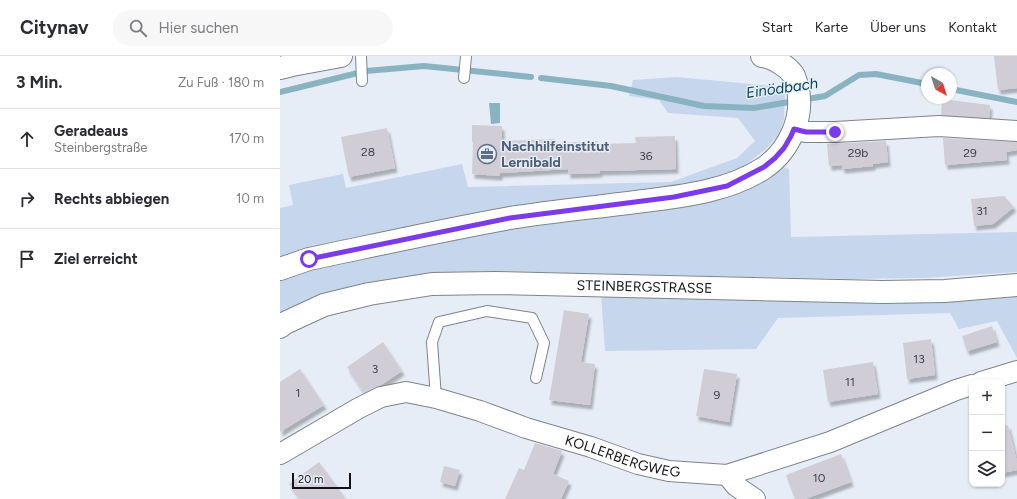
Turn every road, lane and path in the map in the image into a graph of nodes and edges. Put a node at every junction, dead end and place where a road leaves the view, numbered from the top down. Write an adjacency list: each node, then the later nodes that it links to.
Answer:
1 (341, 56): 5 (main road)
2 (361, 56): 6 (lane)
3 (466, 61): 7 (lane)
4 (780, 62): 8 (main road)
5 (280, 68)
6 (361, 75)
7 (464, 77)
8 (796, 121): 9 (street); 10 (main road)
9 (1017, 131)
10 (280, 269)
11 (1017, 285): 12 (main road, STEINBERGSTRASSE)
12 (280, 327)
13 (1017, 371): 15 (street)
14 (536, 378): 17 (lane)
15 (991, 379)
16 (969, 386): 19 (street, KOLLERBERGWEG)
17 (436, 398): 18 (street, KOLLERBERGWEG); 19 (street, KOLLERBERGWEG)
18 (280, 454)
19 (727, 475): 20 (street)
20 (755, 499)

